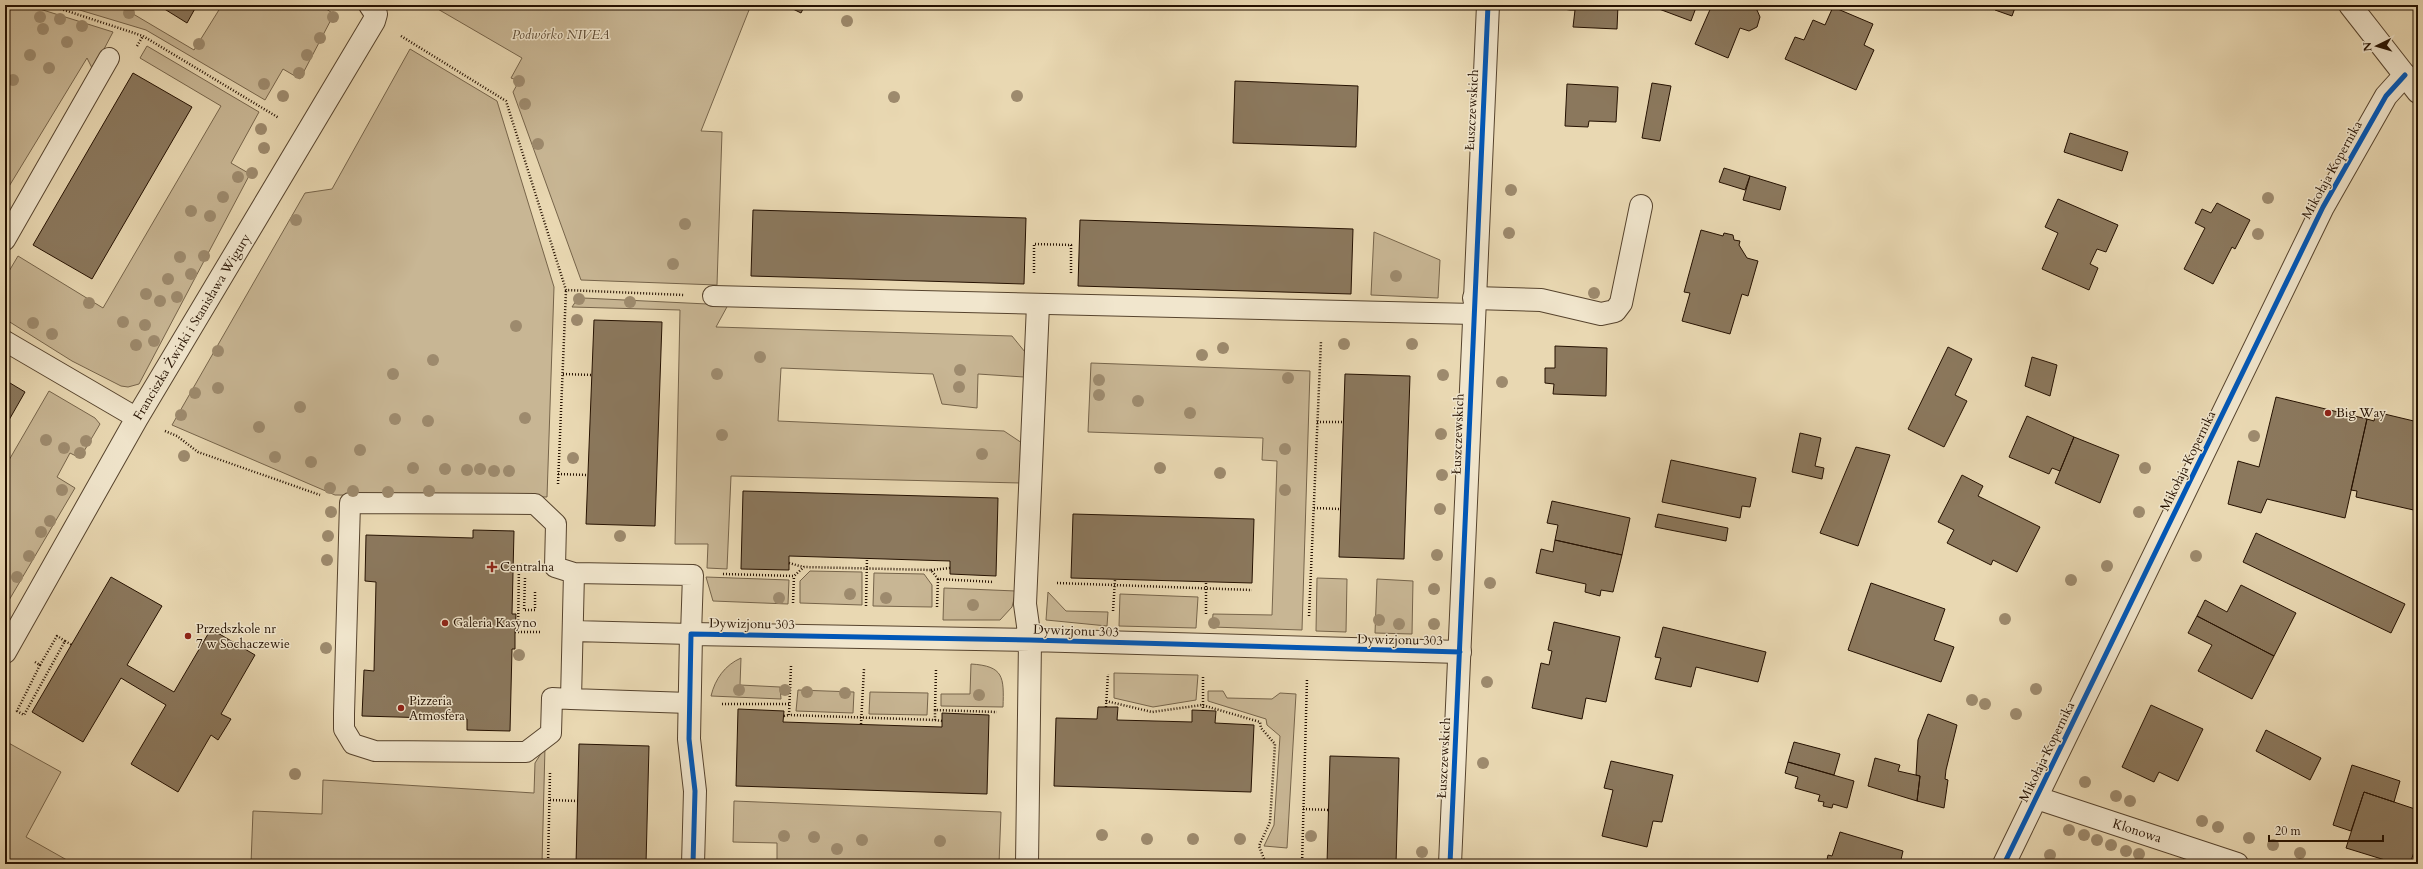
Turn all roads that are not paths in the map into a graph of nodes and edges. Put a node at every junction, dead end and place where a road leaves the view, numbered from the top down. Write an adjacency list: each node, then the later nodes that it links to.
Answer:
1 (370, 5): 13 (street, Franciszka Żwirki i Stanisława Wigury)
2 (1488, 5): 11 (street, Łuszczewskich)
3 (2350, 5): 5 (street)
4 (109, 58): 8 (lane)
5 (2405, 75): 6 (street); 22 (street, Mikołaja Kopernika)
6 (2418, 92)
7 (1642, 206): 11 (street)
8 (5, 240)
9 (713, 296): 10 (lane)
10 (1038, 305): 11 (lane); 17 (street)
11 (1474, 306): 19 (street, Łuszczewskich)
12 (5, 341): 13 (lane)
13 (137, 418): 18 (street, Franciszka Żwirki i Stanisława Wigury)
14 (565, 570): 15 (lane); 16 (lane); 20 (lane)
15 (573, 631): 16 (lane); 20 (lane)
16 (692, 634): 17 (street, Dywizjonu 303); 21 (street)
17 (1030, 640): 19 (street, Dywizjonu 303); 24 (street)
18 (5, 652)
19 (1460, 652): 25 (street, Łuszczewskich)
20 (571, 698): 21 (lane)
21 (689, 704): 23 (street)
22 (2037, 798): 26 (street, Mikołaja Kopernika); 27 (street, Klonowa)
23 (693, 864)
24 (1026, 864)
25 (1450, 864)
26 (2004, 864)
27 (2237, 864)

